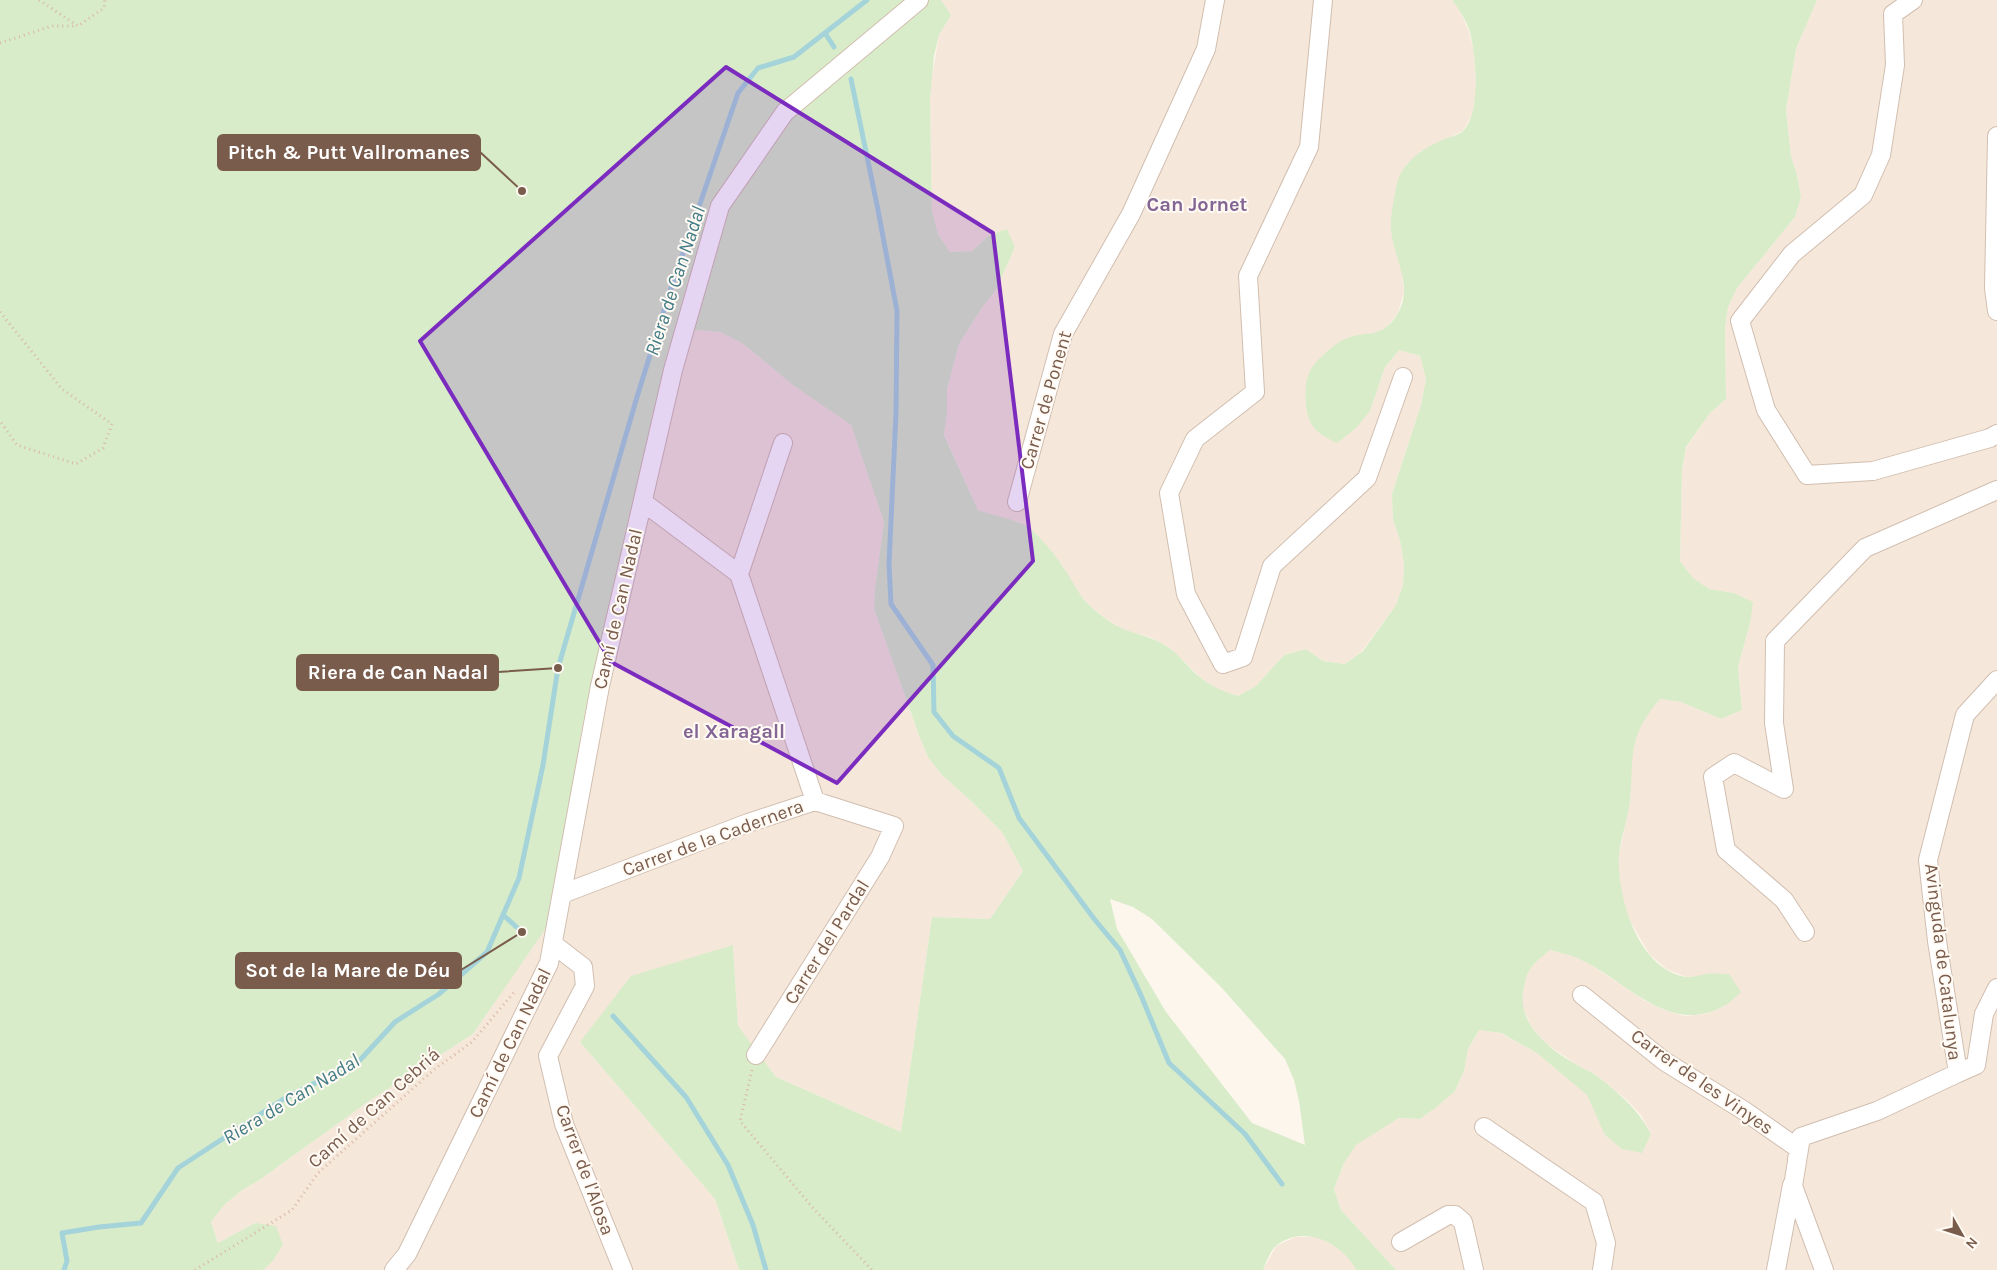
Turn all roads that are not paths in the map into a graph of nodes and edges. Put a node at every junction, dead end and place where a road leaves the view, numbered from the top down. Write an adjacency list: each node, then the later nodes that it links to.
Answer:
1 (919, 0): 11 (street, Camí de Can Nadal)
2 (1215, 0): 12 (street, Carrer de Ponent)
3 (1323, 0): 7 (street)
4 (1913, 0): 8 (street)
5 (1997, 136): 6 (street)
6 (1997, 311)
7 (1403, 377)
8 (1997, 434)
9 (783, 443): 13 (street)
10 (1997, 490): 18 (street)
11 (643, 502): 13 (street); 17 (street, Camí de Can Nadal)
12 (1017, 502)
13 (739, 574): 15 (street)
14 (1997, 680): 23 (street, Avinguda de Catalunya)
15 (815, 801): 16 (street, Carrer de la Cadernera); 17 (street, Carrer de la Cadernera)
16 (894, 826): 22 (street, Carrer del Pardal)
17 (562, 894): 19 (street, Camí de Can Nadal)
18 (1805, 932)
19 (553, 944): 27 (street, Camí de Can Nadal); 28 (street, Carrer de l'Alosa)
20 (1997, 988): 23 (street)
21 (1582, 995): 25 (street, Carrer de les Vinyes)
22 (756, 1055)
23 (1958, 1073): 25 (street, Avinguda de Catalunya)
24 (1484, 1127): 30 (street)
25 (1799, 1149): 31 (street); 32 (street)
26 (1401, 1242): 29 (street)
27 (394, 1270)
28 (623, 1270)
29 (1474, 1270)
30 (1602, 1270)
31 (1776, 1270)
32 (1824, 1270)

